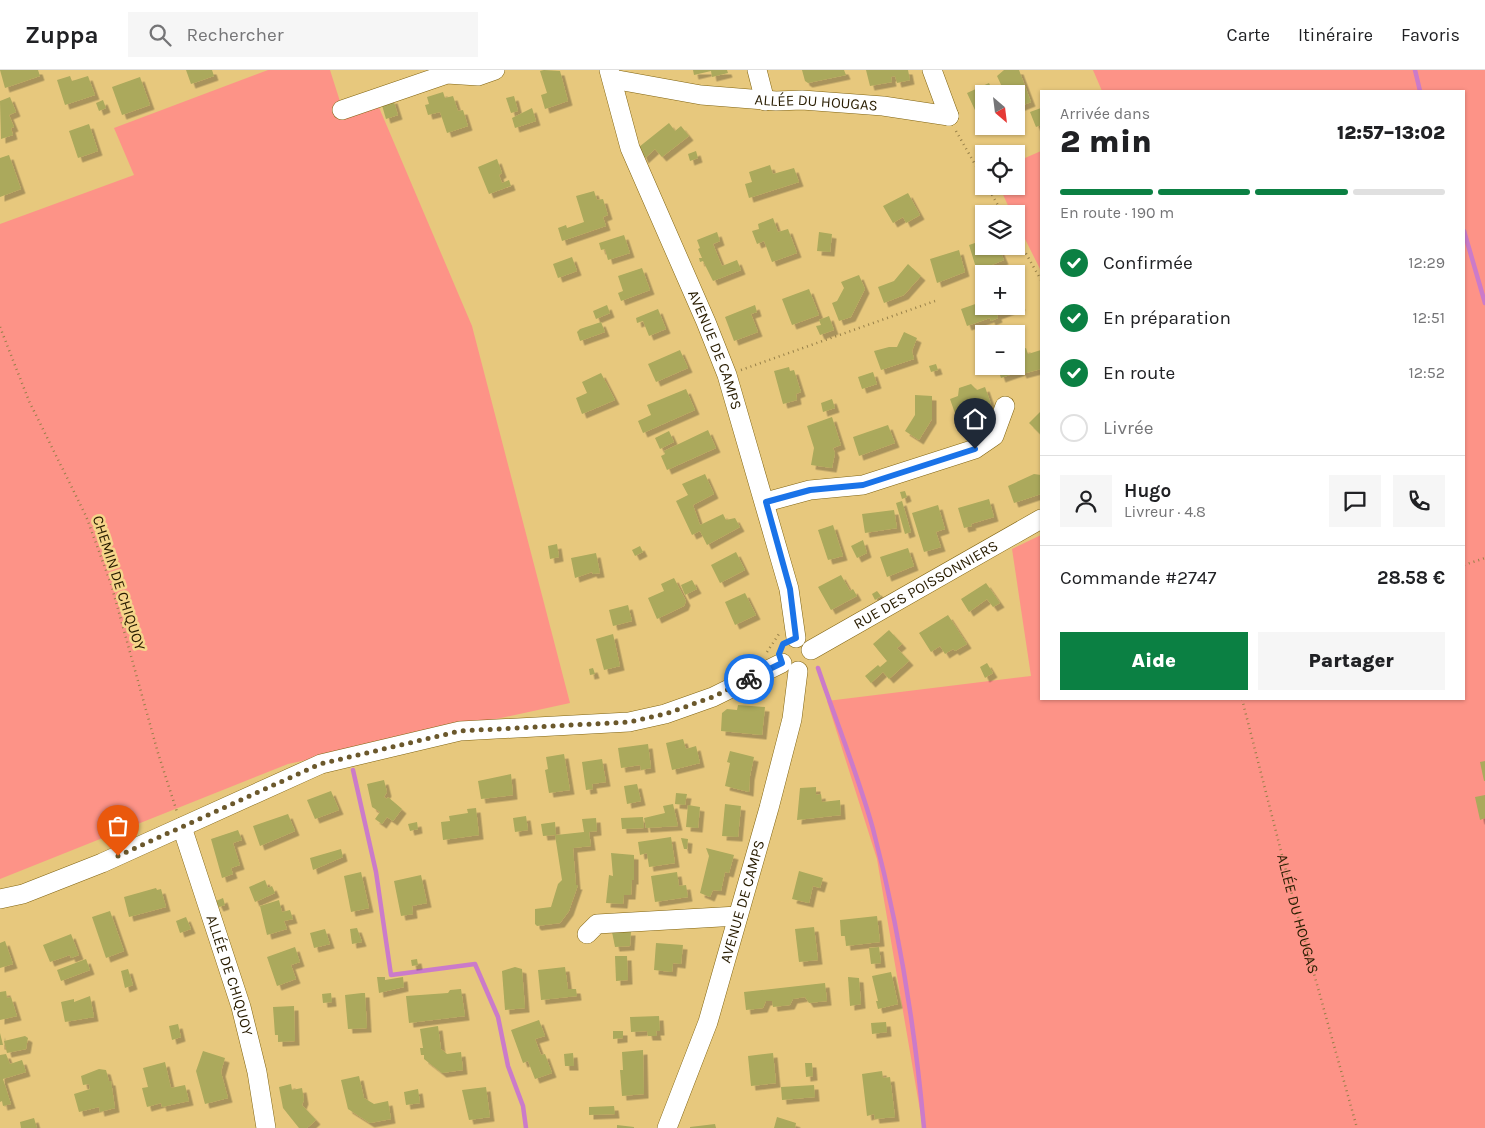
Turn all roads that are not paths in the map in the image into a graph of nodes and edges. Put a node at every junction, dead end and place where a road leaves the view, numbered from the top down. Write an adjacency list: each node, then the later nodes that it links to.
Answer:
1 (495, 70): 6 (street)
2 (757, 70): 5 (street)
3 (932, 70): 5 (street, ALLÉE DU HOUGAS)
4 (610, 74): 5 (street, ALLÉE DU HOUGAS); 8 (street, AVENUE DE CAMPS)
5 (765, 101)
6 (342, 110)
7 (1005, 406): 8 (street)
8 (766, 502): 10 (street, AVENUE DE CAMPS)
9 (1040, 520): 11 (street, RUE DES POISSONNIERS)
10 (789, 634): 11 (street); 12 (street)
11 (811, 650): 12 (street)
12 (790, 667): 13 (street); 15 (street, AVENUE DE CAMPS)
13 (182, 827): 14 (street); 17 (street, ALLÉE DE CHIQUOY)
14 (0, 899)
15 (738, 916): 16 (street); 18 (street, AVENUE DE CAMPS)
16 (587, 934)
17 (266, 1128)
18 (667, 1128)

